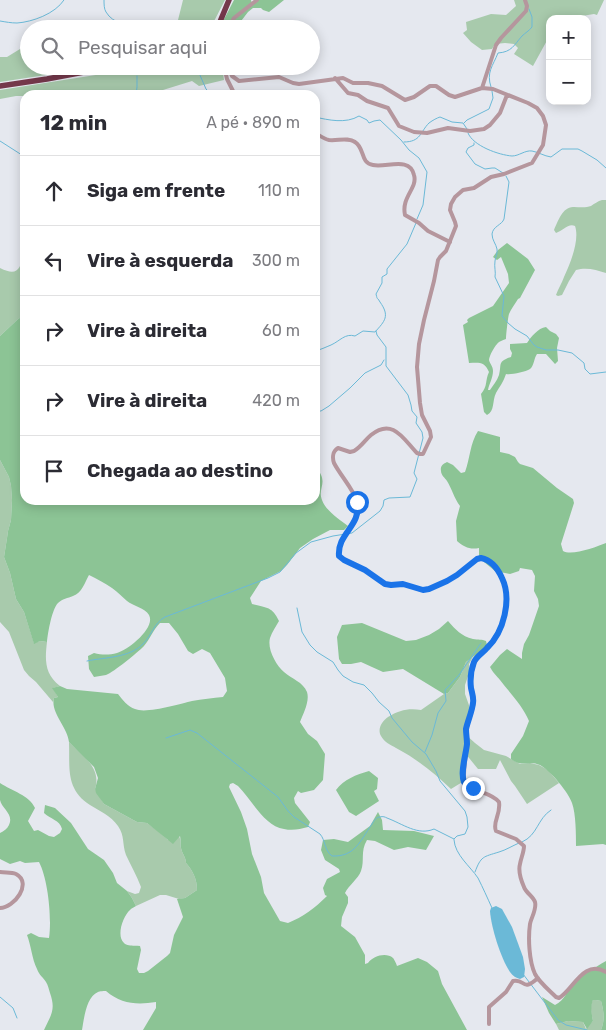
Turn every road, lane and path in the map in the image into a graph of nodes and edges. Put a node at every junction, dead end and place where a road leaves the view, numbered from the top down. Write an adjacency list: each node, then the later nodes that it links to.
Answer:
1 (229, 0): 4 (highway)
2 (258, 0): 5 (street)
3 (525, 0): 11 (street)
4 (221, 20)
5 (233, 20)
6 (68, 75): 10 (highway)
7 (226, 75): 12 (street)
8 (232, 75): 9 (street)
9 (335, 78): 11 (street); 13 (street)
10 (0, 86)
11 (482, 88): 13 (street)
12 (232, 90)
13 (507, 95): 15 (street)
14 (320, 135): 15 (street)
15 (450, 242): 19 (street)
16 (0, 872): 17 (street)
17 (0, 908)
18 (606, 972): 19 (street)
19 (538, 978): 20 (street)
20 (489, 1024)

